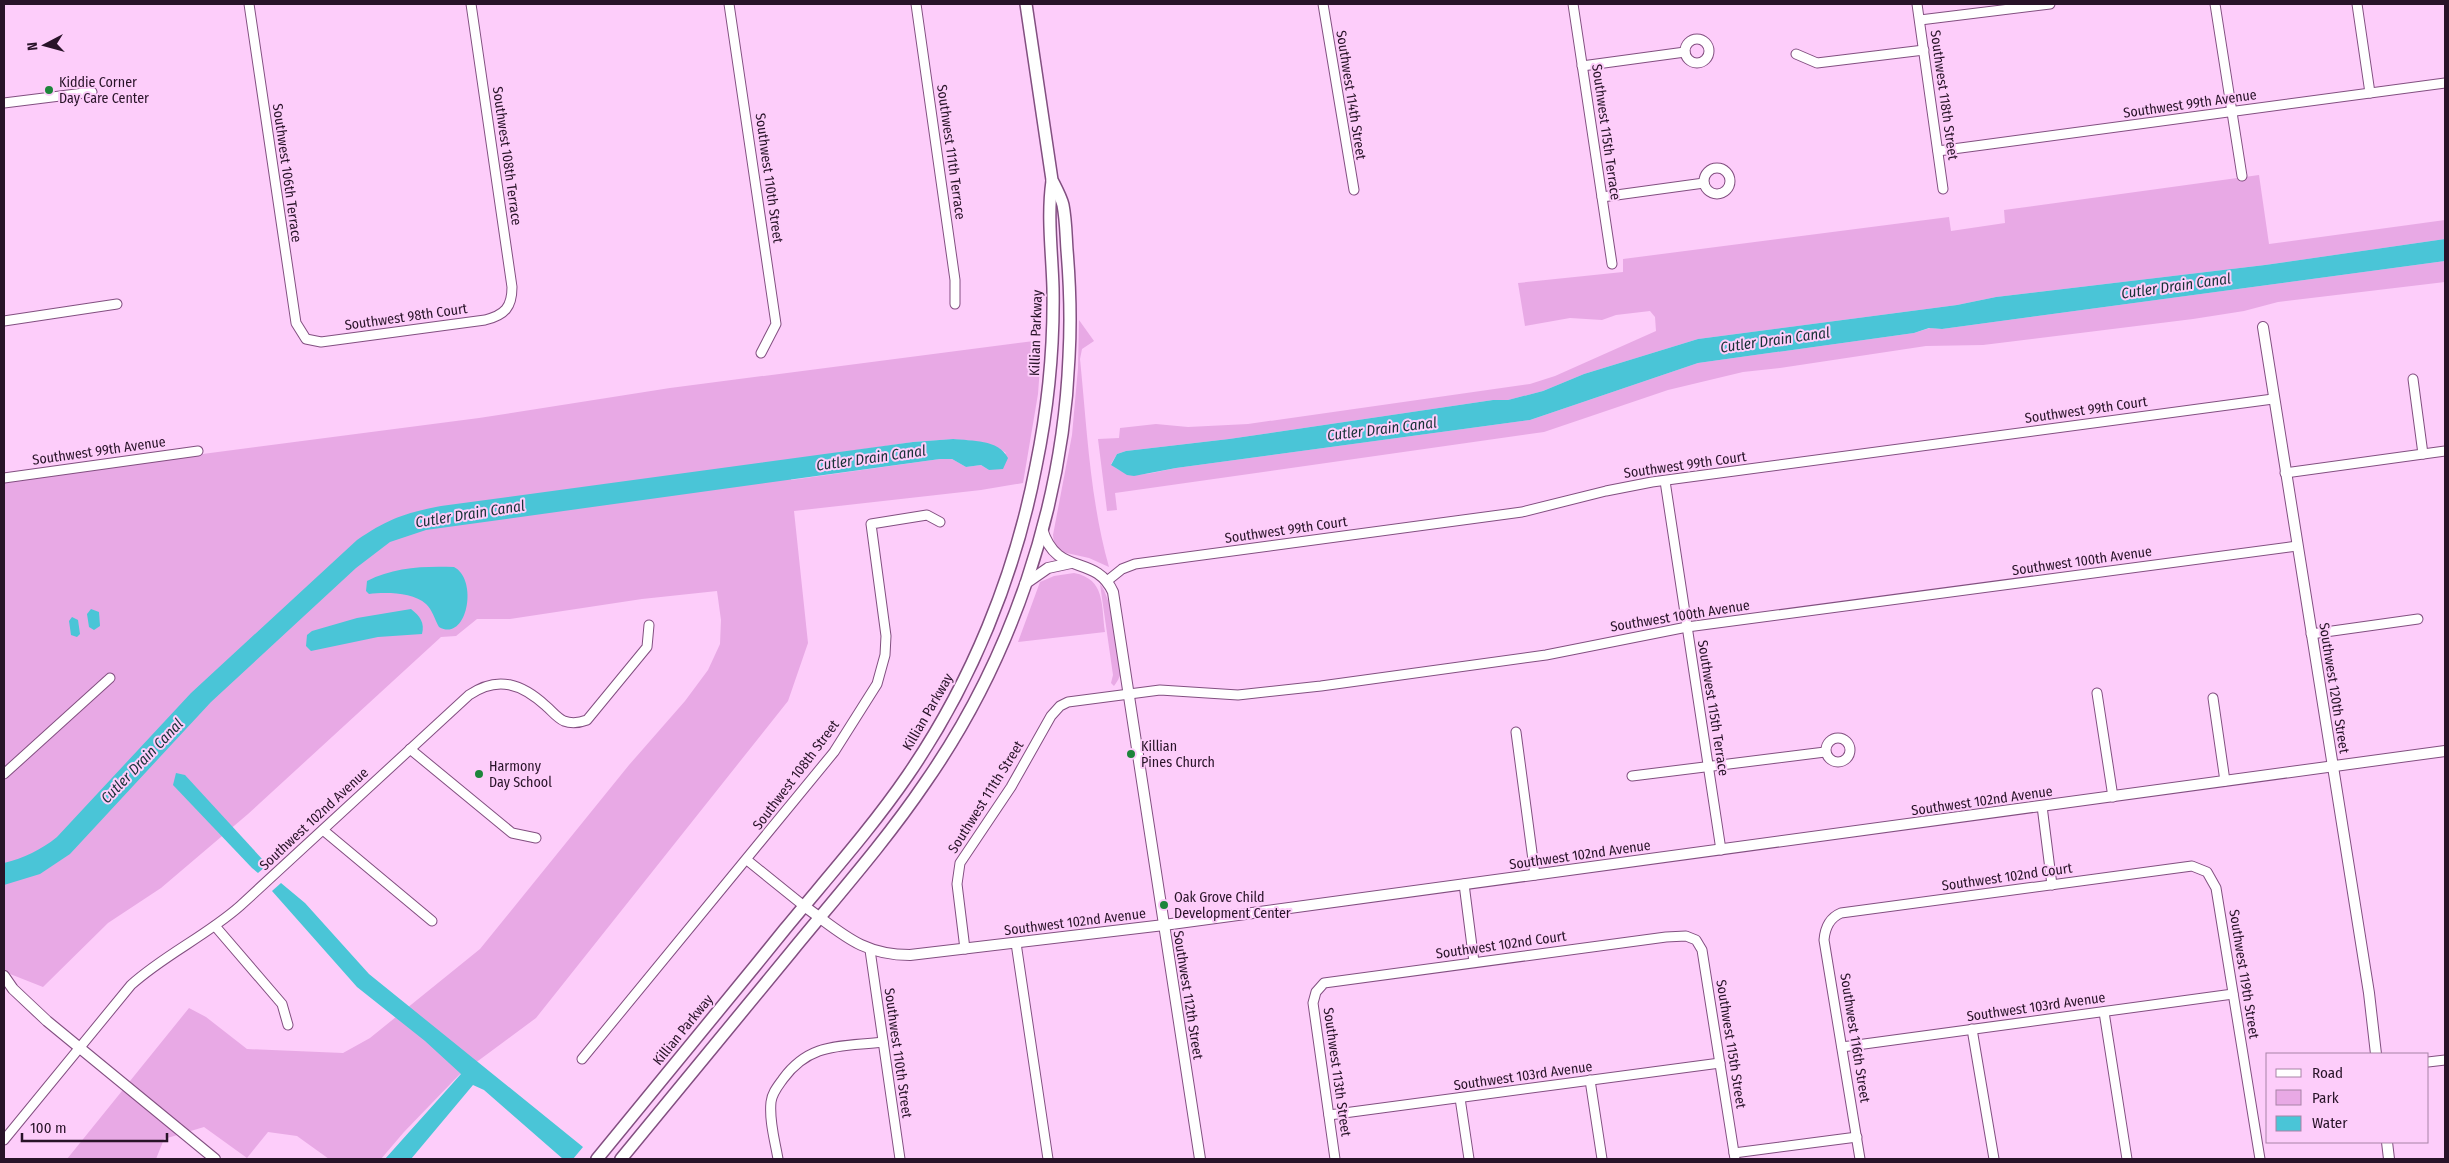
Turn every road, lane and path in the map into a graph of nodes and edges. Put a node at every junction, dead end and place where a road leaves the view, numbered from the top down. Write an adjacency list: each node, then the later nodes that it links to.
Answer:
1 (249, 4): 35 (street, Southwest 106th Terrace)
2 (471, 4): 32 (street, Southwest 108th Terrace)
3 (729, 4): 36 (street, Southwest 110th Street)
4 (916, 4): 31 (street, Southwest 111th Terrace)
5 (1026, 4): 24 (main road, Killian Parkway)
6 (1323, 4): 26 (street, Southwest 114th Street)
7 (1573, 4): 16 (street, Southwest 115th Terrace)
8 (1918, 4): 12 (street, Southwest 118th Street)
9 (2050, 4): 12 (street)
10 (2215, 4): 21 (street)
11 (2357, 4): 19 (street)
12 (1920, 20): 13 (street, Southwest 118th Street)
13 (1924, 50): 15 (street); 22 (street, Southwest 118th Street)
14 (1685, 52): 16 (street)
15 (1796, 54)
16 (1582, 66): 28 (street, Southwest 115th Terrace)
17 (2445, 83): 19 (street, Southwest 99th Avenue)
18 (92, 92): 20 (street)
19 (2370, 93): 21 (street, Southwest 99th Avenue)
20 (4, 104)
21 (2232, 112): 22 (street, Southwest 99th Avenue); 23 (street)
22 (1938, 151): 27 (street, Southwest 118th Street)
23 (2242, 176)
24 (1052, 180): 46 (main road, Killian Parkway); 79 (main road, Killian Parkway)
25 (1704, 183): 28 (street)
26 (1354, 190)
27 (1943, 190)
28 (1602, 197): 29 (street, Southwest 115th Terrace)
29 (1612, 264)
30 (117, 304): 33 (street)
31 (955, 304)
32 (506, 312): 35 (street, Southwest 98th Court)
33 (4, 320)
34 (2263, 327): 38 (street, Southwest 120th Street)
35 (309, 340)
36 (761, 353)
37 (2413, 379): 41 (street)
38 (2273, 399): 42 (street, Southwest 120th Street); 44 (street, Southwest 99th Court)
39 (198, 451): 43 (street, Southwest 99th Avenue)
40 (2445, 451): 41 (street)
41 (2423, 454): 42 (street)
42 (2285, 473): 47 (street, Southwest 120th Street)
43 (4, 478)
44 (1665, 481): 49 (street, Southwest 99th Court); 53 (street, Southwest 115th Terrace)
45 (940, 522): 74 (street, Southwest 108th Street)
46 (1042, 529): 48 (street); 50 (main road, Killian Parkway)
47 (2297, 546): 53 (street, Southwest 100th Avenue); 54 (street, Southwest 120th Street)
48 (1071, 563): 49 (street); 50 (street)
49 (1107, 581): 56 (street, Southwest 112th Street)
50 (1025, 584): 80 (main road, Killian Parkway)
51 (2418, 619): 54 (street)
52 (649, 625): 61 (street, Southwest 102nd Avenue)
53 (1687, 627): 56 (street, Southwest 100th Avenue); 64 (street, Southwest 115th Terrace)
54 (2311, 634): 65 (street, Southwest 120th Street)
55 (110, 678): 66 (street)
56 (1130, 693): 59 (street, Southwest 100th Avenue); 83 (street, Southwest 112th Street)
57 (2097, 693): 69 (street)
58 (2214, 698): 68 (street)
59 (1068, 702): 87 (street, Southwest 111th Street)
60 (1516, 732): 76 (street)
61 (410, 749): 71 (street, Southwest 102nd Avenue); 72 (street)
62 (2445, 750): 65 (street, Southwest 102nd Avenue)
63 (1825, 752): 64 (street)
64 (1708, 767): 67 (street); 73 (street, Southwest 115th Terrace)
65 (2333, 767): 68 (street, Southwest 102nd Avenue); 99 (street, Southwest 120th Street)
66 (4, 774)
67 (1632, 776)
68 (2225, 781): 69 (street, Southwest 102nd Avenue)
69 (2113, 797): 70 (street, Southwest 102nd Avenue)
70 (2042, 806): 73 (street, Southwest 102nd Avenue); 78 (street)
71 (323, 830): 81 (street); 84 (street, Southwest 102nd Avenue)
72 (536, 838)
73 (1721, 850): 76 (street, Southwest 102nd Avenue)
74 (747, 860): 79 (street, Southwest 102nd Avenue); 100 (street, Southwest 108th Street)
75 (2192, 866): 78 (street, Southwest 102nd Court); 92 (street, Southwest 119th Street)
76 (1535, 874): 77 (street, Southwest 102nd Avenue)
77 (1464, 884): 83 (street, Southwest 102nd Avenue); 89 (street)
78 (2052, 885): 82 (street, Southwest 102nd Court)
79 (804, 906): 80 (street, Southwest 102nd Avenue); 112 (main road, Killian Parkway)
80 (820, 918): 88 (street, Southwest 102nd Avenue); 113 (main road, Killian Parkway)
81 (432, 922)
82 (1830, 922): 98 (street, Southwest 116th Street)
83 (1164, 925): 86 (street, Southwest 102nd Avenue); 117 (street, Southwest 112th Street)
84 (216, 926): 94 (street); 97 (street, Southwest 102nd Avenue)
85 (1692, 937): 89 (street, Southwest 102nd Court); 103 (street, Southwest 115th Street)
86 (1016, 943): 87 (street, Southwest 102nd Avenue); 116 (street)
87 (965, 949): 88 (street, Southwest 102nd Avenue)
88 (870, 950): 96 (street, Southwest 110th Street)
89 (1474, 962): 91 (street, Southwest 102nd Court)
90 (4, 976): 97 (street)
91 (1317, 989): 106 (street, Southwest 113th Street)
92 (2233, 994): 93 (street, Southwest 103rd Avenue); 124 (street, Southwest 119th Street)
93 (2104, 1012): 95 (street, Southwest 103rd Avenue); 123 (street)
94 (288, 1025)
95 (1972, 1029): 98 (street, Southwest 103rd Avenue); 122 (street)
96 (883, 1042): 114 (street); 115 (street, Southwest 110th Street)
97 (79, 1047): 108 (street, Southwest 102nd Avenue); 111 (street)
98 (1842, 1047): 107 (street, Southwest 116th Street)
99 (2376, 1053)
100 (582, 1059)
101 (2445, 1060): 102 (street)
102 (2429, 1062)
103 (1720, 1063): 104 (street, Southwest 103rd Avenue); 110 (street, Southwest 115th Street)
104 (1590, 1080): 105 (street, Southwest 103rd Avenue); 120 (street)
105 (1460, 1098): 106 (street, Southwest 103rd Avenue); 119 (street)
106 (1329, 1115): 118 (street, Southwest 113th Street)
107 (1857, 1137): 110 (street); 121 (street, Southwest 116th Street)
108 (4, 1140)
109 (2386, 1143): 125 (street)
110 (1735, 1156)
111 (215, 1159)
112 (597, 1159)
113 (621, 1159)
114 (775, 1159)
115 (900, 1159)
116 (1048, 1159)
117 (1200, 1159)
118 (1335, 1159)
119 (1469, 1159)
120 (1602, 1159)
121 (1860, 1159)
122 (1994, 1159)
123 (2127, 1159)
124 (2260, 1159)
125 (2389, 1159)

